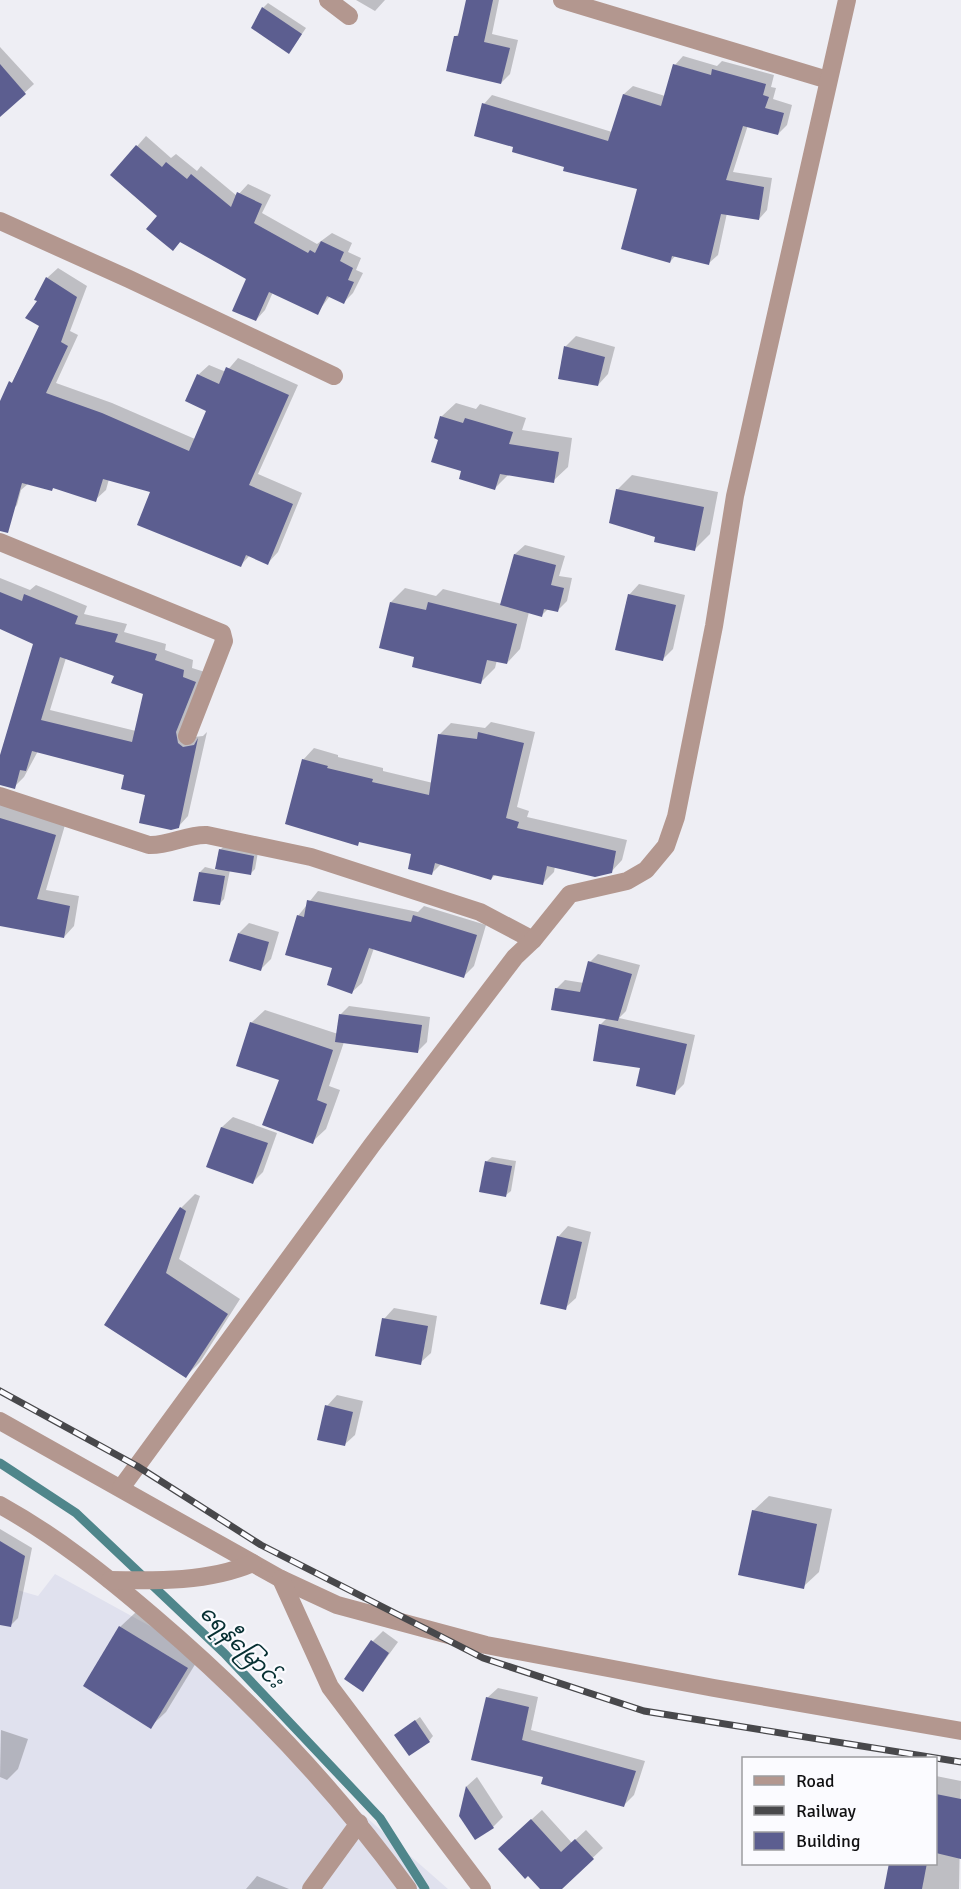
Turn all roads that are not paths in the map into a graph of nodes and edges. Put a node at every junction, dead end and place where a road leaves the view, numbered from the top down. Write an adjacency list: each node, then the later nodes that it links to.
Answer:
1 (328, 0): 4 (street)
2 (562, 0): 5 (street)
3 (846, 0): 5 (street)
4 (349, 16)
5 (828, 80): 11 (street)
6 (0, 221): 7 (street)
7 (334, 376)
8 (0, 542): 9 (street)
9 (187, 736)
10 (0, 796): 11 (street)
11 (533, 940): 13 (street)
12 (0, 1421): 13 (street)
13 (121, 1488): 15 (street)
14 (0, 1505): 16 (street)
15 (248, 1565): 16 (street); 17 (street)
16 (104, 1575): 19 (street)
17 (281, 1578): 18 (street); 22 (street)
18 (961, 1731)
19 (358, 1823): 20 (street); 21 (street)
20 (311, 1889)
21 (408, 1889)
22 (482, 1889)

